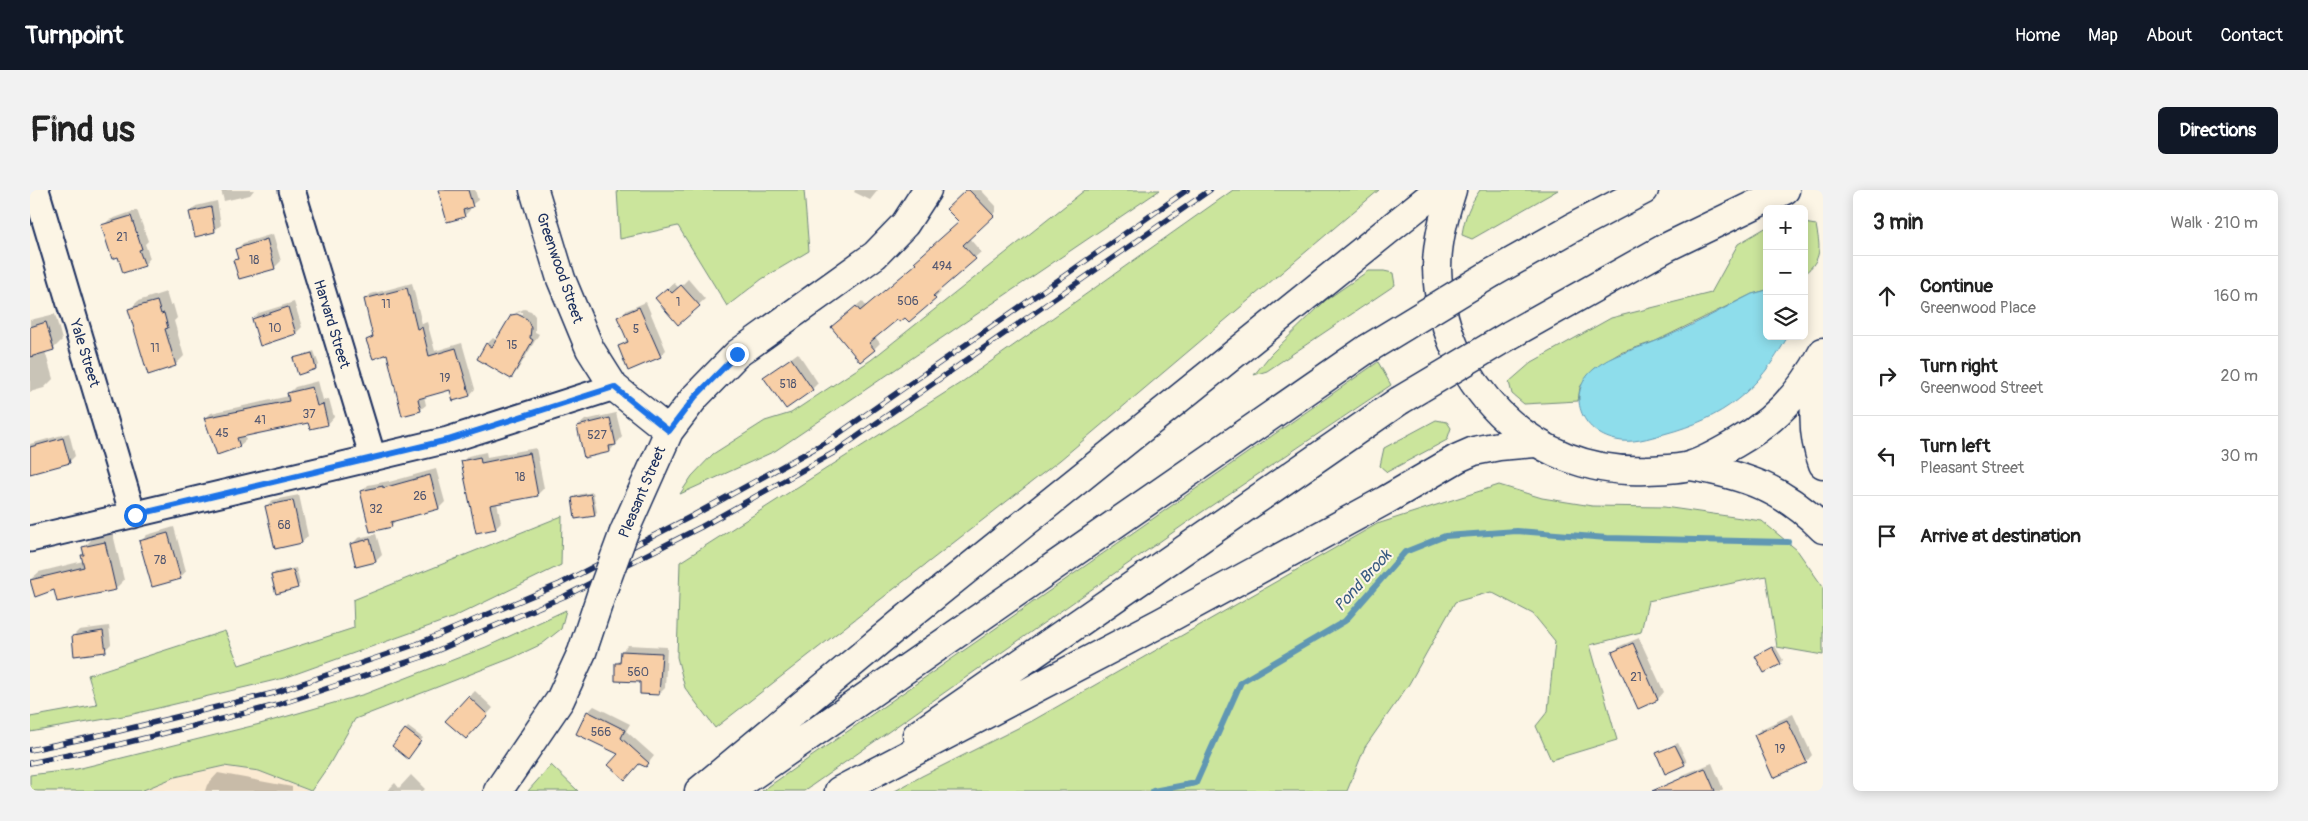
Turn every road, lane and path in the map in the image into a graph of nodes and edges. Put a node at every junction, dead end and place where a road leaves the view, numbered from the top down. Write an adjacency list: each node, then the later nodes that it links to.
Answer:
1 (36, 190): 16 (street, Yale Street)
2 (292, 190): 13 (street, Harvard Street)
3 (534, 190): 10 (main road, Greenwood Street)
4 (927, 190): 11 (main road, Pleasant Street)
5 (1438, 190): 20 (main road)
6 (1452, 190): 12 (main road)
7 (1644, 190): 21 (main road, bridge)
8 (1774, 195): 22 (main road, bridge)
9 (1823, 352): 14 (main road); 15 (main road)
10 (614, 387): 11 (main road, Greenwood Street); 13 (street)
11 (669, 431): 19 (main road, Pleasant Street, bridge)
12 (1534, 443): 15 (main road); 22 (main road)
13 (373, 458): 16 (street)
14 (1823, 464)
15 (1690, 466): 17 (main road)
16 (134, 515): 18 (street)
17 (1823, 529)
18 (30, 539)
19 (498, 791)
20 (699, 791)
21 (730, 791)
22 (837, 791)

